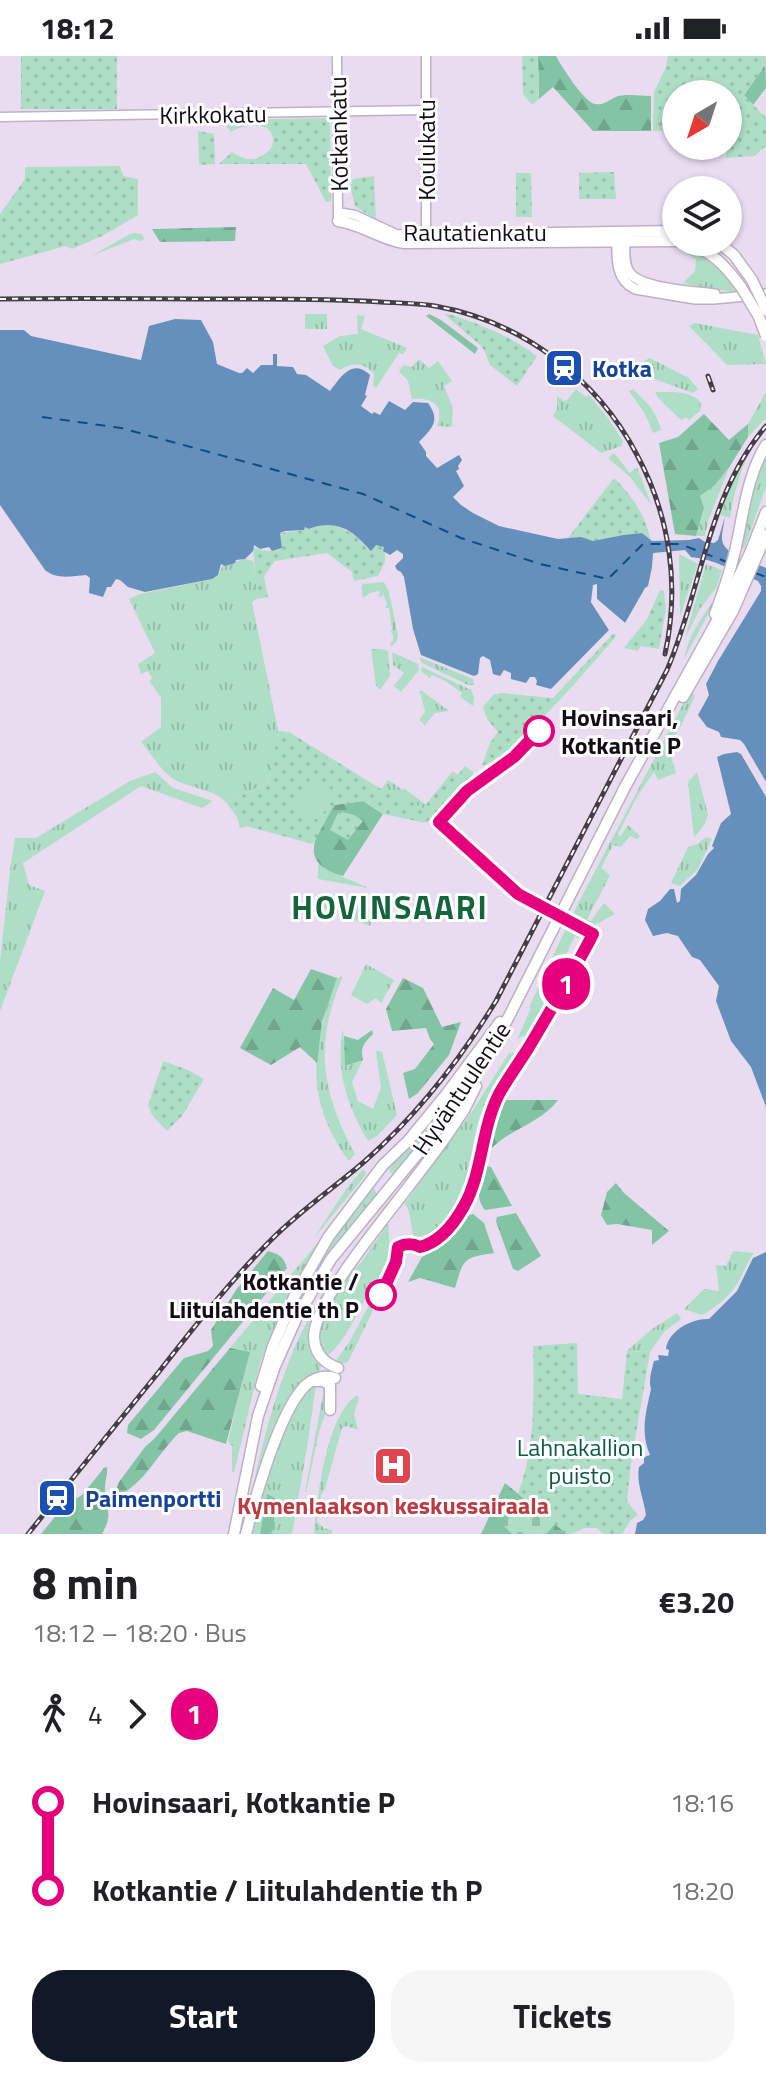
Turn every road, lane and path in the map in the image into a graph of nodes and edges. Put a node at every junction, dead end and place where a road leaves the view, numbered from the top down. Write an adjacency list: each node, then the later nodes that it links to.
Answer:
1 (337, 56): 4 (main road, Kotkankatu)
2 (426, 56): 3 (main road, Koulukatu)
3 (427, 110): 4 (main road, Kirkkokatu); 9 (main road, Koulukatu)
4 (338, 112): 5 (main road, Kirkkokatu); 6 (main road, Kotkankatu)
5 (0, 117)
6 (338, 217): 9 (highway, Rautatienkatu)
7 (662, 232): 8 (highway)
8 (621, 236): 9 (highway, Rautatienkatu); 10 (highway); 13 (main road)
9 (426, 239)
10 (662, 240)
11 (714, 256): 15 (highway, bridge)
12 (735, 256): 14 (highway, bridge)
13 (766, 294)
14 (766, 310)
15 (766, 336)
16 (766, 445): 21 (highway)
17 (766, 512): 20 (highway, Hyväntuulentie)
18 (766, 535): 20 (highway, Hyväntuulentie)
19 (766, 543): 20 (highway)
20 (754, 554): 21 (highway, Hyväntuulentie)
21 (737, 582): 22 (highway, Hyväntuulentie); 23 (highway, Hyväntuulentie)
22 (540, 956): 26 (highway, Hyväntuulentie); 26 (highway)
23 (476, 1086): 24 (highway); 28 (highway, Hyväntuulentie)
24 (313, 1380): 25 (highway); 29 (highway)
25 (330, 1410)
26 (247, 1461): 27 (highway, Hyväntuulentie)
27 (234, 1534)
28 (240, 1534)
29 (246, 1534)

